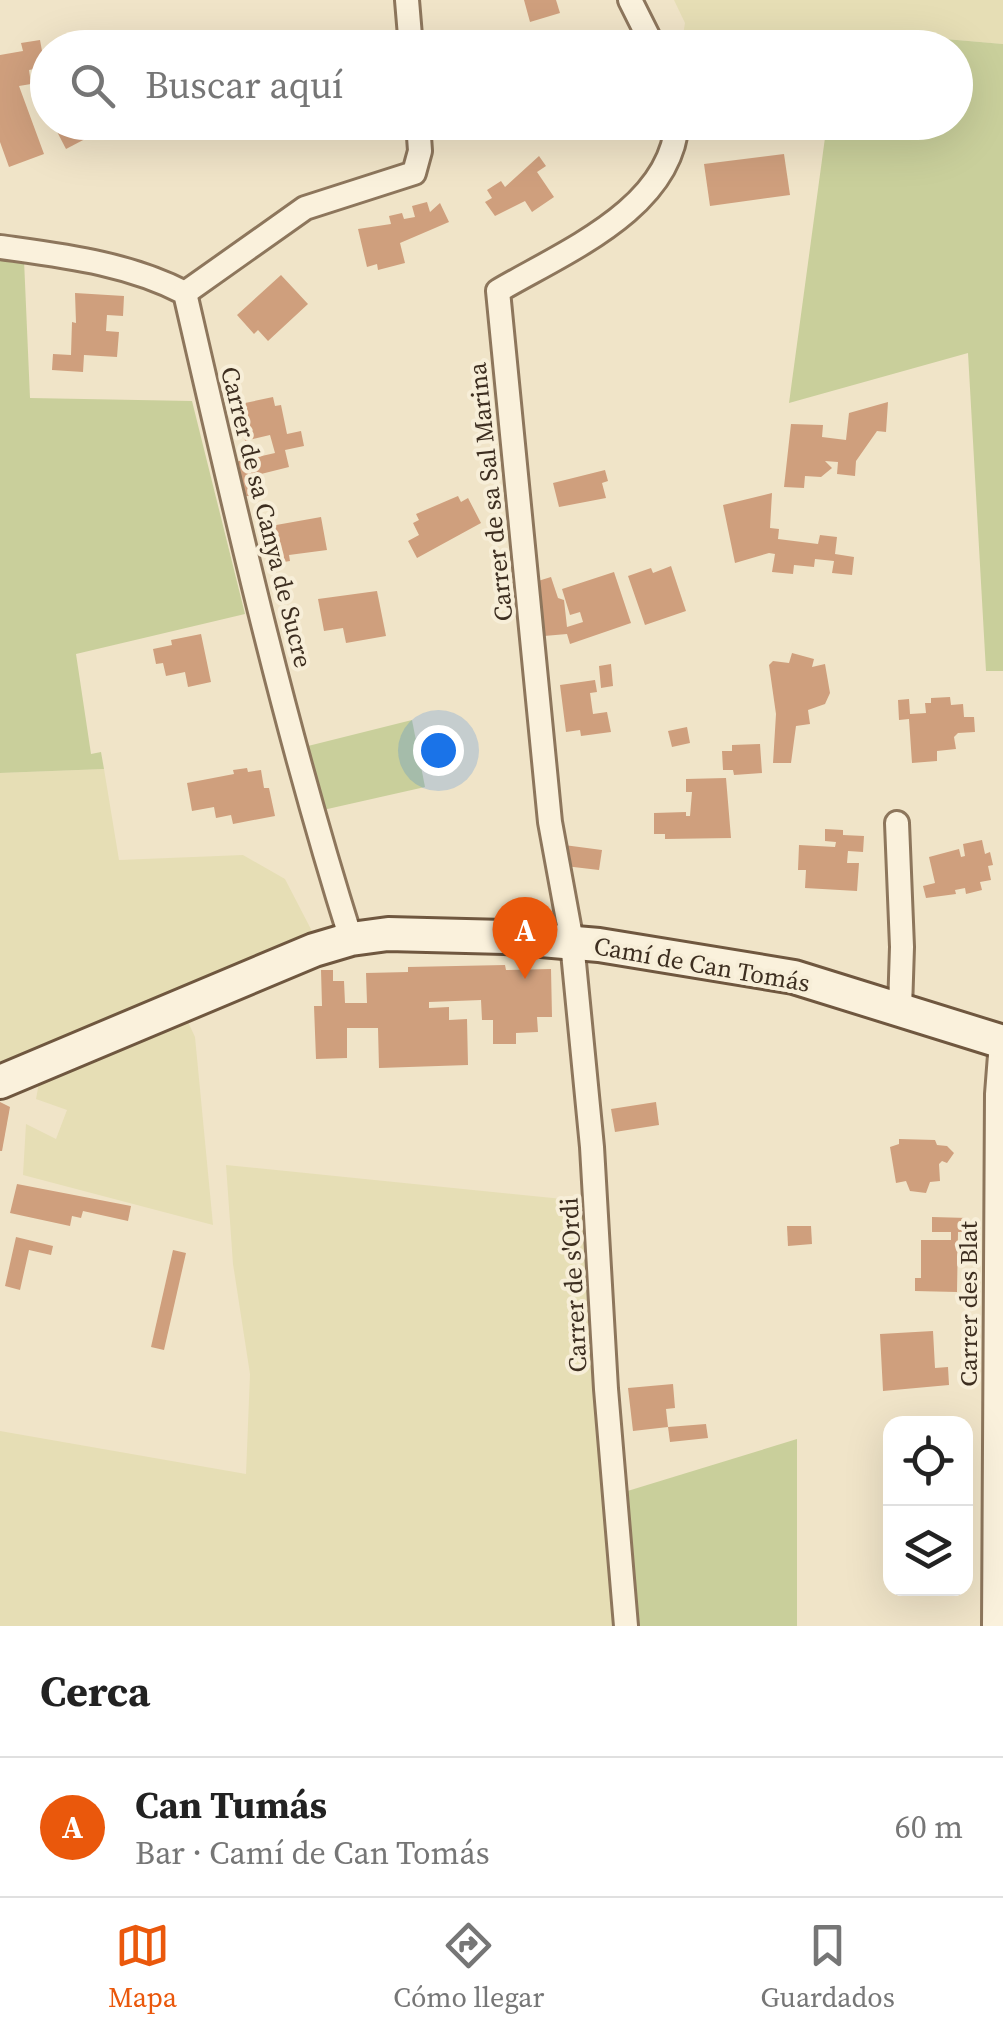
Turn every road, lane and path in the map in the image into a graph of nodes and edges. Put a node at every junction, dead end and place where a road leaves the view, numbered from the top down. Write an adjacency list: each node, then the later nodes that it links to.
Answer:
1 (407, 0): 3 (street)
2 (630, 0): 4 (street)
3 (410, 30)
4 (645, 30)
5 (419, 140): 8 (street)
6 (672, 140): 11 (street, Carrer de sa Sal Marina)
7 (0, 247): 8 (street)
8 (185, 293): 10 (street, Carrer de sa Canya de Sucre)
9 (897, 823): 12 (street)
10 (351, 939): 11 (street, Camí de Can Tomás); 14 (street, Camí de Can Tomás)
11 (572, 942): 12 (street, Camí de Can Tomás); 15 (street, Carrer de s'Ordi)
12 (900, 1009): 13 (street, Camí de Can Tomás)
13 (1002, 1042): 16 (street, Carrer des Blat)
14 (0, 1082)
15 (626, 1626)
16 (994, 1626)

